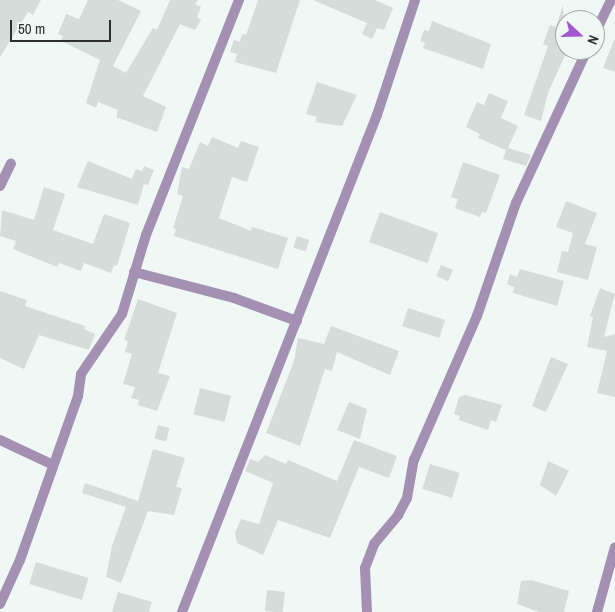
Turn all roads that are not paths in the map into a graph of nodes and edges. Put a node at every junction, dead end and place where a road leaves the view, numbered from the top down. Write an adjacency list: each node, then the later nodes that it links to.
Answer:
1 (239, 0): 6 (street)
2 (415, 0): 7 (street)
3 (582, 60): 13 (street)
4 (11, 163): 5 (street)
5 (0, 186)
6 (134, 272): 7 (street); 9 (street)
7 (297, 321): 12 (street)
8 (0, 440): 9 (street)
9 (51, 464): 11 (street)
10 (615, 548): 14 (street)
11 (0, 604)
12 (182, 612)
13 (367, 612)
14 (596, 612)

